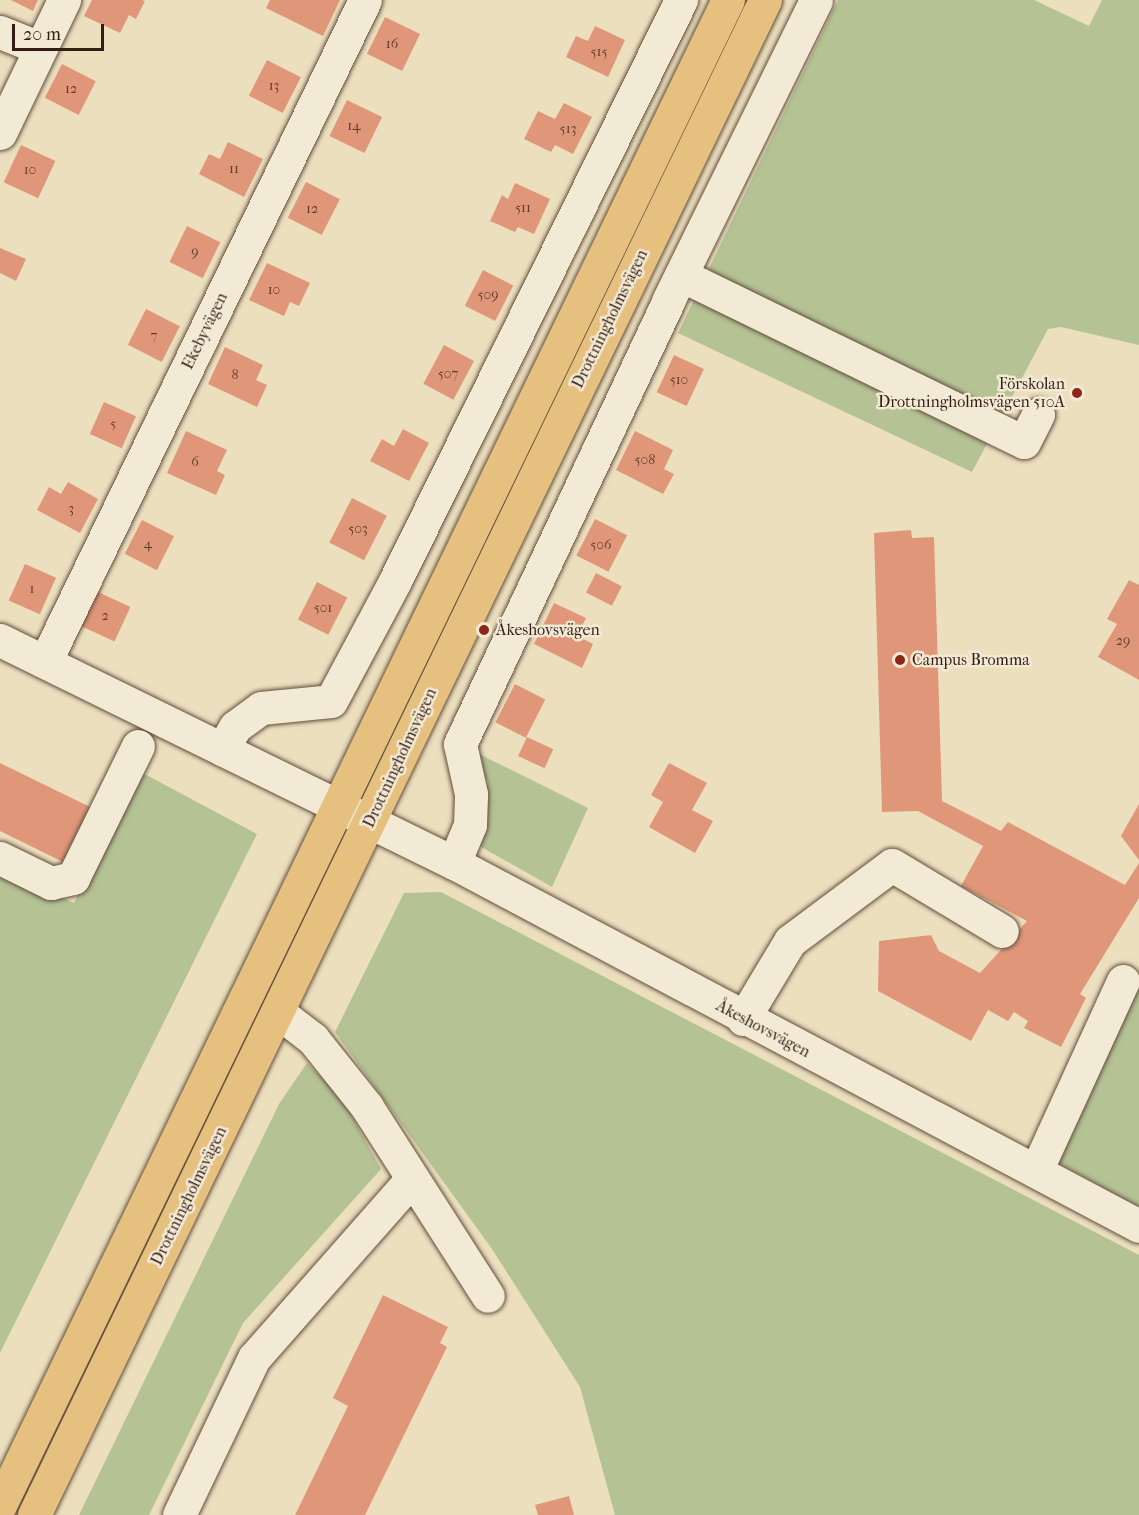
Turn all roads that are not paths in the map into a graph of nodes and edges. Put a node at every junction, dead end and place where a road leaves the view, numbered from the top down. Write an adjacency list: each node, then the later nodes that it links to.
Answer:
1 (64, 0): 8 (street)
2 (365, 0): 13 (street, Ekebyvägen)
3 (681, 0): 15 (street)
4 (728, 0): 16 (main road, Drottningholmsvägen)
5 (765, 0): 17 (main road, Drottningholmsvägen)
6 (816, 0): 10 (street)
7 (0, 32): 8 (street)
8 (40, 48): 9 (street)
9 (0, 133)
10 (681, 275): 11 (street); 19 (street)
11 (1038, 414)
12 (0, 640): 13 (street, Åkeshovsvägen)
13 (45, 662): 15 (street, Åkeshovsvägen)
14 (138, 746): 18 (street)
15 (222, 749): 16 (street, Åkeshovsvägen)
16 (336, 806): 17 (street, Åkeshovsvägen); 28 (main road, Drottningholmsvägen)
17 (370, 823): 19 (street, Åkeshovsvägen); 22 (main road, Drottningholmsvägen)
18 (0, 858)
19 (454, 863): 23 (street, Åkeshovsvägen)
20 (1002, 931): 23 (street)
21 (1123, 981): 24 (street)
22 (278, 1012): 25 (street); 29 (main road, Drottningholmsvägen)
23 (743, 1019): 24 (street, Åkeshovsvägen)
24 (1036, 1171): 26 (street, Åkeshovsvägen)
25 (412, 1179): 27 (street); 30 (street)
26 (1139, 1226)
27 (488, 1296)
28 (0, 1505)
29 (34, 1515)
30 (179, 1515)

